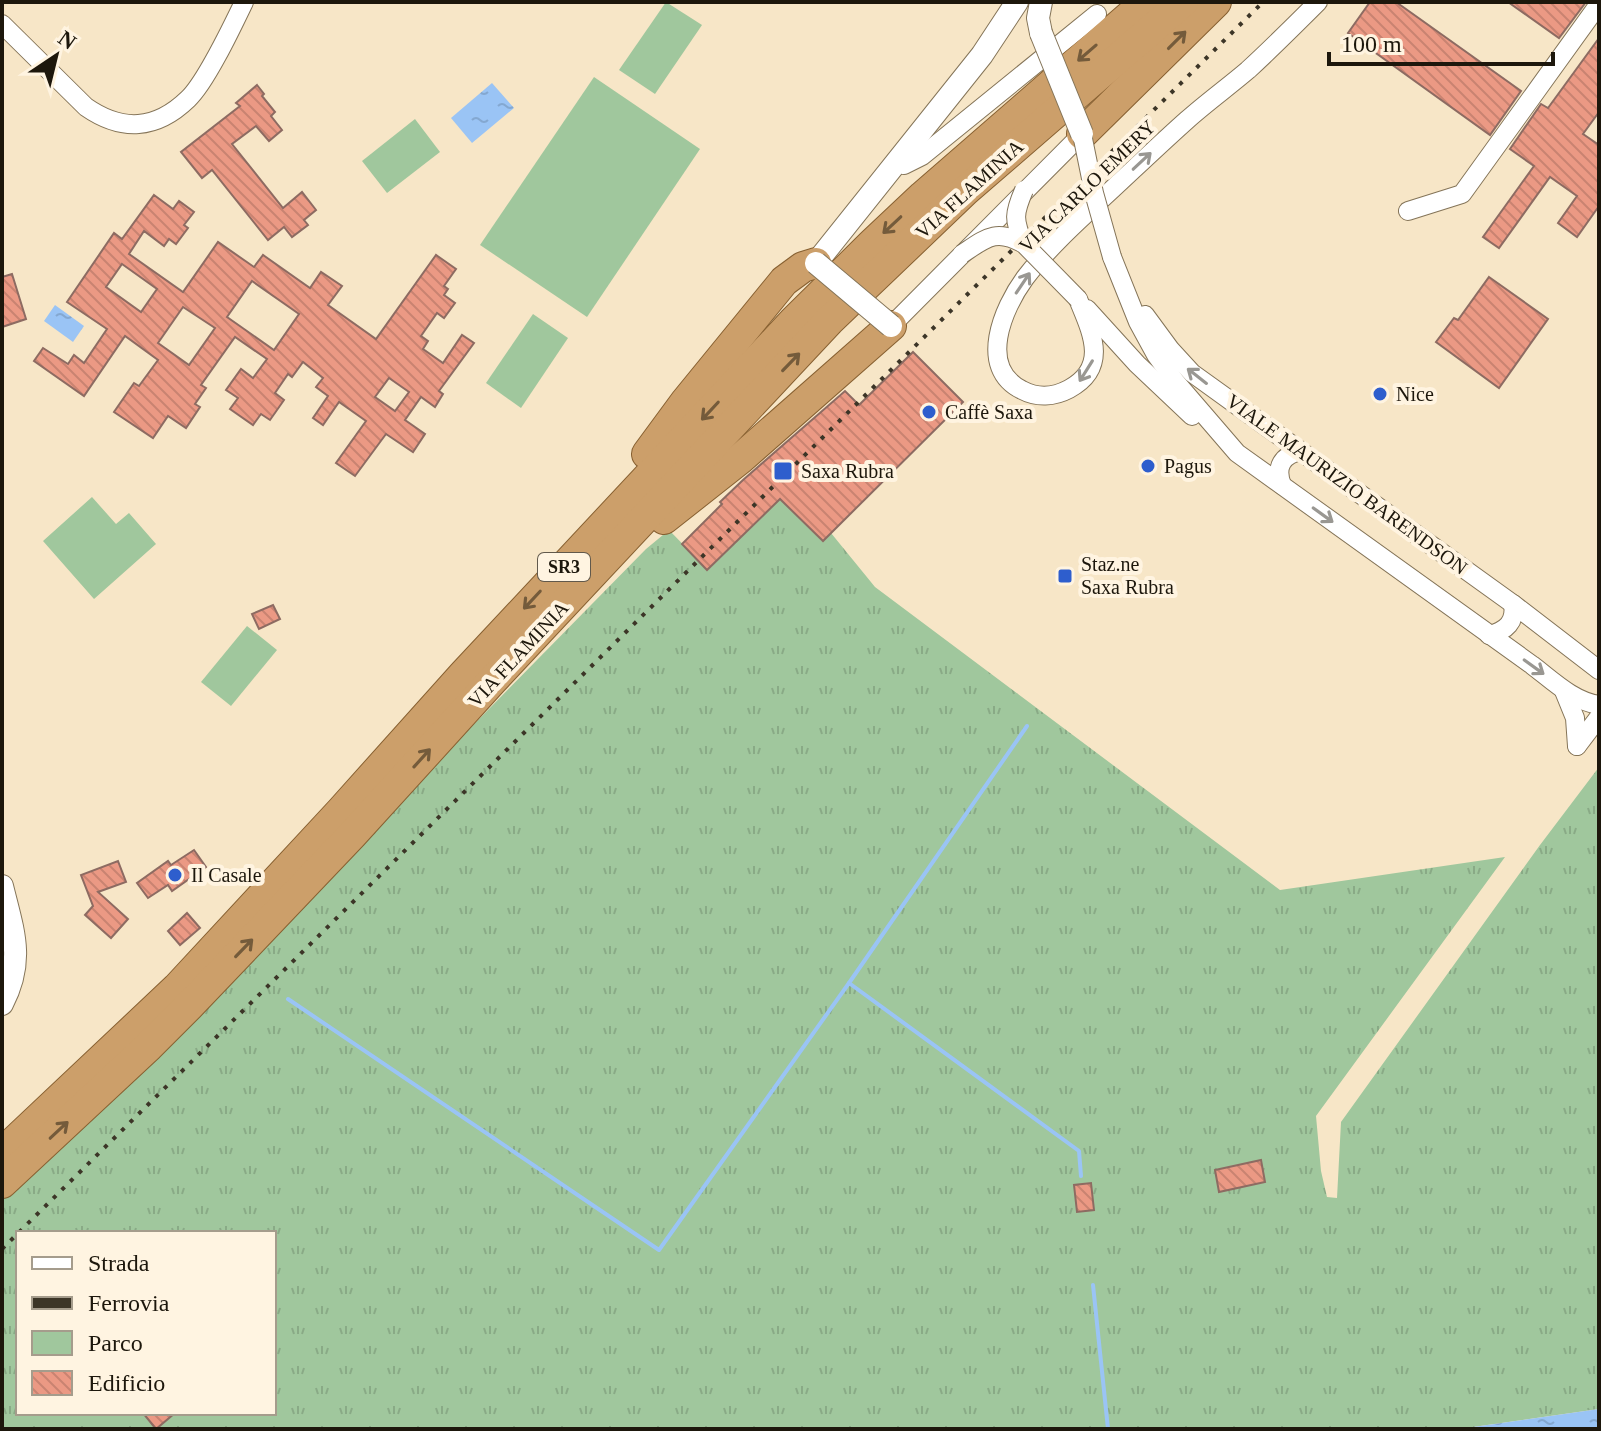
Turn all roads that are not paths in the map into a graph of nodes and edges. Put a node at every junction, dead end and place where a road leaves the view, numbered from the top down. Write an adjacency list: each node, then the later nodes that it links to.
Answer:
1 (244, 2): 10 (street)
2 (1017, 2): 12 (street)
3 (1041, 2): 11 (street, VIALE MAURIZIO BARENDSON, bridge)
4 (1146, 2): 24 (highway, VIA FLAMINIA / SR3, one-way to 24)
5 (1183, 2): 25 (highway, VIA FLAMINIA / SR3, one-way to 5)
6 (1216, 2): 11 (highway, one-way to 6)
7 (1318, 2): 19 (street, VIA CARLO EMERY, one-way to 7)
8 (1599, 4): 14 (street)
9 (1097, 14): 12 (street)
10 (2, 24)
11 (1082, 134): 13 (street); 18 (street, VIALE MAURIZIO BARENDSON, bridge)
12 (896, 162): 17 (street)
13 (1024, 190): 15 (street, bridge); 16 (street, bridge)
14 (1408, 211)
15 (1024, 244): 16 (street, bridge); 19 (street, bridge)
16 (962, 254): 20 (street)
17 (816, 263): 20 (street, bridge); 24 (highway)
18 (1120, 275): 21 (street, VIALE MAURIZIO BARENDSON, one-way to 18); 22 (street, VIALE MAURIZIO BARENDSON)
19 (1078, 299): 22 (street)
20 (891, 326): 25 (highway)
21 (1301, 451): 23 (street); 26 (street, VIALE MAURIZIO BARENDSON)
22 (1237, 453): 23 (street, VIALE MAURIZIO BARENDSON)
23 (1282, 485): 27 (street, VIALE MAURIZIO BARENDSON, one-way to 27)
24 (580, 549): 34 (highway, VIA FLAMINIA / SR3, one-way to 34)
25 (585, 583): 35 (highway, VIA FLAMINIA / SR3, one-way to 25)
26 (1513, 604): 27 (street); 28 (street, VIALE MAURIZIO BARENDSON)
27 (1489, 635): 29 (street, VIALE MAURIZIO BARENDSON, one-way to 29)
28 (1599, 670)
29 (1564, 691): 30 (street, VIALE MAURIZIO BARENDSON); 31 (street)
30 (1599, 705)
31 (1599, 717)
32 (2, 886): 33 (street)
33 (2, 1004)
34 (2, 1153)
35 (2, 1183)

